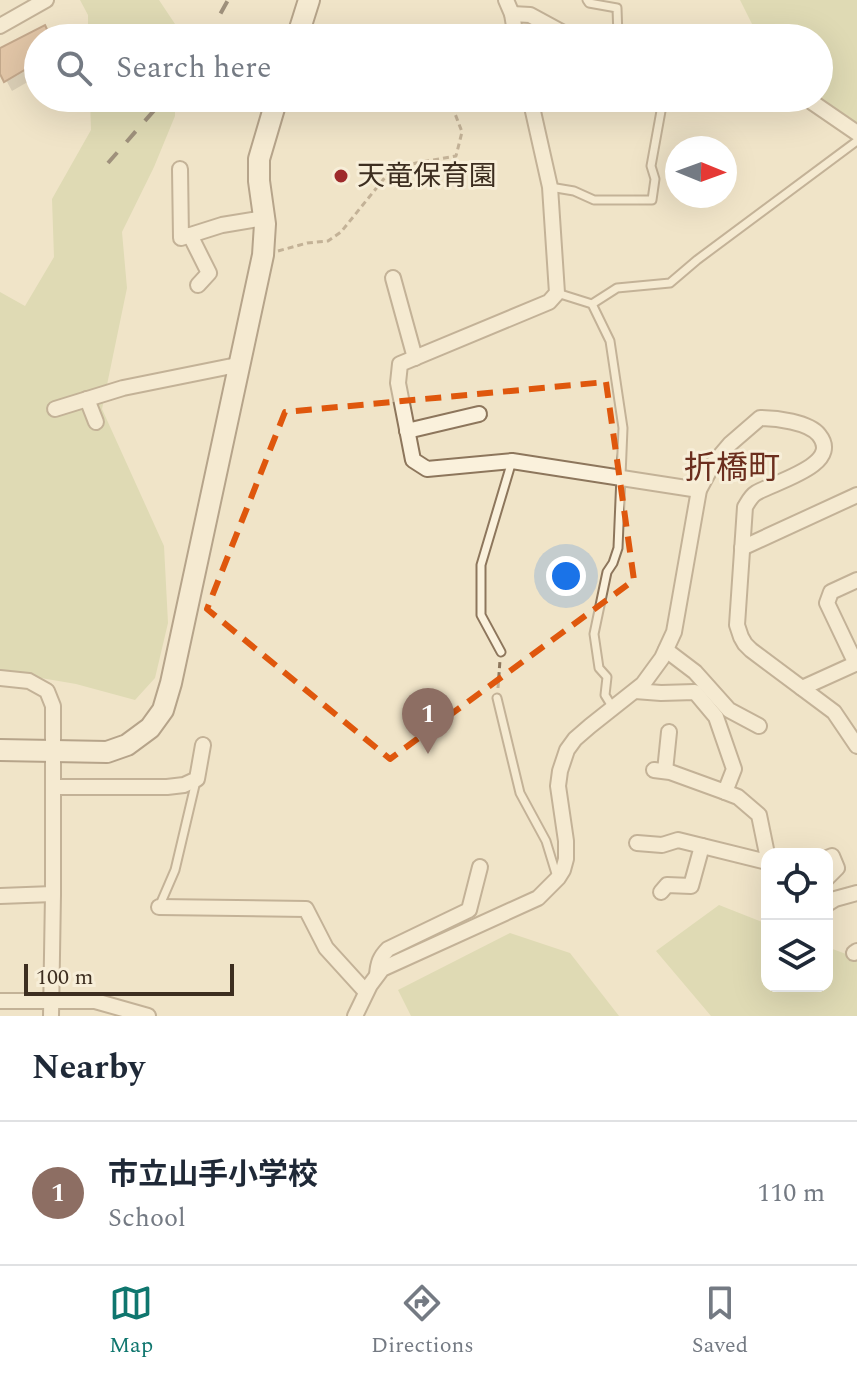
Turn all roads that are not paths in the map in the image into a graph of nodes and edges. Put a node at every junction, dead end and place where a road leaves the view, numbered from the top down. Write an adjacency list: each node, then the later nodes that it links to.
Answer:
1 (46, 0): 8 (street)
2 (309, 0): 5 (street)
3 (587, 0): 7 (lane)
4 (509, 7): 6 (street)
5 (301, 24)
6 (547, 24)
7 (618, 24)
8 (0, 26)
9 (273, 112): 17 (street)
10 (533, 112): 16 (street)
11 (661, 112): 16 (lane)
12 (826, 112): 13 (street)
13 (857, 133)
14 (857, 141): 22 (lane)
15 (180, 169): 18 (street)
16 (550, 187): 21 (street)
17 (264, 218): 18 (street); 24 (street)
18 (190, 235): 20 (street)
19 (393, 278): 23 (street)
20 (198, 285)
21 (557, 293): 22 (lane); 23 (street)
22 (592, 304): 31 (lane)
23 (415, 358): 29 (street)
24 (239, 367): 25 (street); 49 (street)
25 (87, 399): 26 (street); 28 (street)
26 (55, 409)
27 (479, 414): 29 (street)
28 (96, 422)
29 (407, 431): 30 (street)
30 (512, 461): 31 (street); 37 (lane)
31 (621, 479): 32 (street); 43 (lane)
32 (699, 490): 34 (street); 36 (street)
33 (857, 495): 34 (street)
34 (742, 548): 40 (street)
35 (857, 580): 38 (street)
36 (666, 650): 41 (street); 44 (street)
37 (501, 652)
38 (856, 664): 40 (street)
39 (0, 678): 49 (street)
40 (802, 688): 47 (street)
41 (635, 691): 43 (street); 52 (street)
42 (497, 698): 58 (lane)
43 (613, 708): 58 (street)
44 (759, 726)
45 (669, 732): 52 (street)
46 (203, 745): 50 (street)
47 (857, 746)
48 (0, 750): 49 (street)
49 (54, 750): 51 (street)
50 (197, 779): 51 (street); 64 (lane)
51 (53, 787): 61 (street)
52 (725, 792): 55 (street)
53 (637, 843): 54 (street)
54 (702, 846): 56 (street); 59 (street)
55 (766, 848)
56 (761, 861)
57 (480, 867): 65 (street)
58 (558, 878): 65 (street)
59 (661, 892)
60 (857, 893): 63 (street)
61 (53, 894): 62 (street); 68 (street)
62 (0, 896)
63 (833, 900)
64 (159, 907): 66 (street)
65 (377, 975): 66 (street)
66 (366, 992): 70 (street)
67 (0, 1001): 68 (street)
68 (51, 1008): 69 (street)
69 (148, 1016)
70 (355, 1016)

